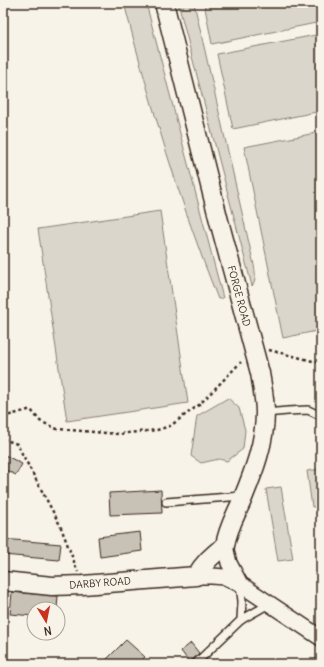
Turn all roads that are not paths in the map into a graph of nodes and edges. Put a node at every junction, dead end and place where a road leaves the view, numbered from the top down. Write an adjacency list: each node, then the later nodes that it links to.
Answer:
1 (164, 3): 2 (street, FORGE ROAD)
2 (265, 413): 3 (lane); 4 (street, FORGE ROAD)
3 (321, 416)
4 (244, 496): 5 (lane); 6 (street, FORGE ROAD)
5 (166, 502)
6 (226, 546): 7 (street); 9 (street)
7 (196, 576): 8 (street, DARBY ROAD); 9 (street)
8 (3, 581)
9 (240, 584): 10 (street); 11 (lane)
10 (269, 604): 11 (lane); 12 (street)
11 (242, 620): 13 (lane)
12 (321, 638)
13 (195, 664)

